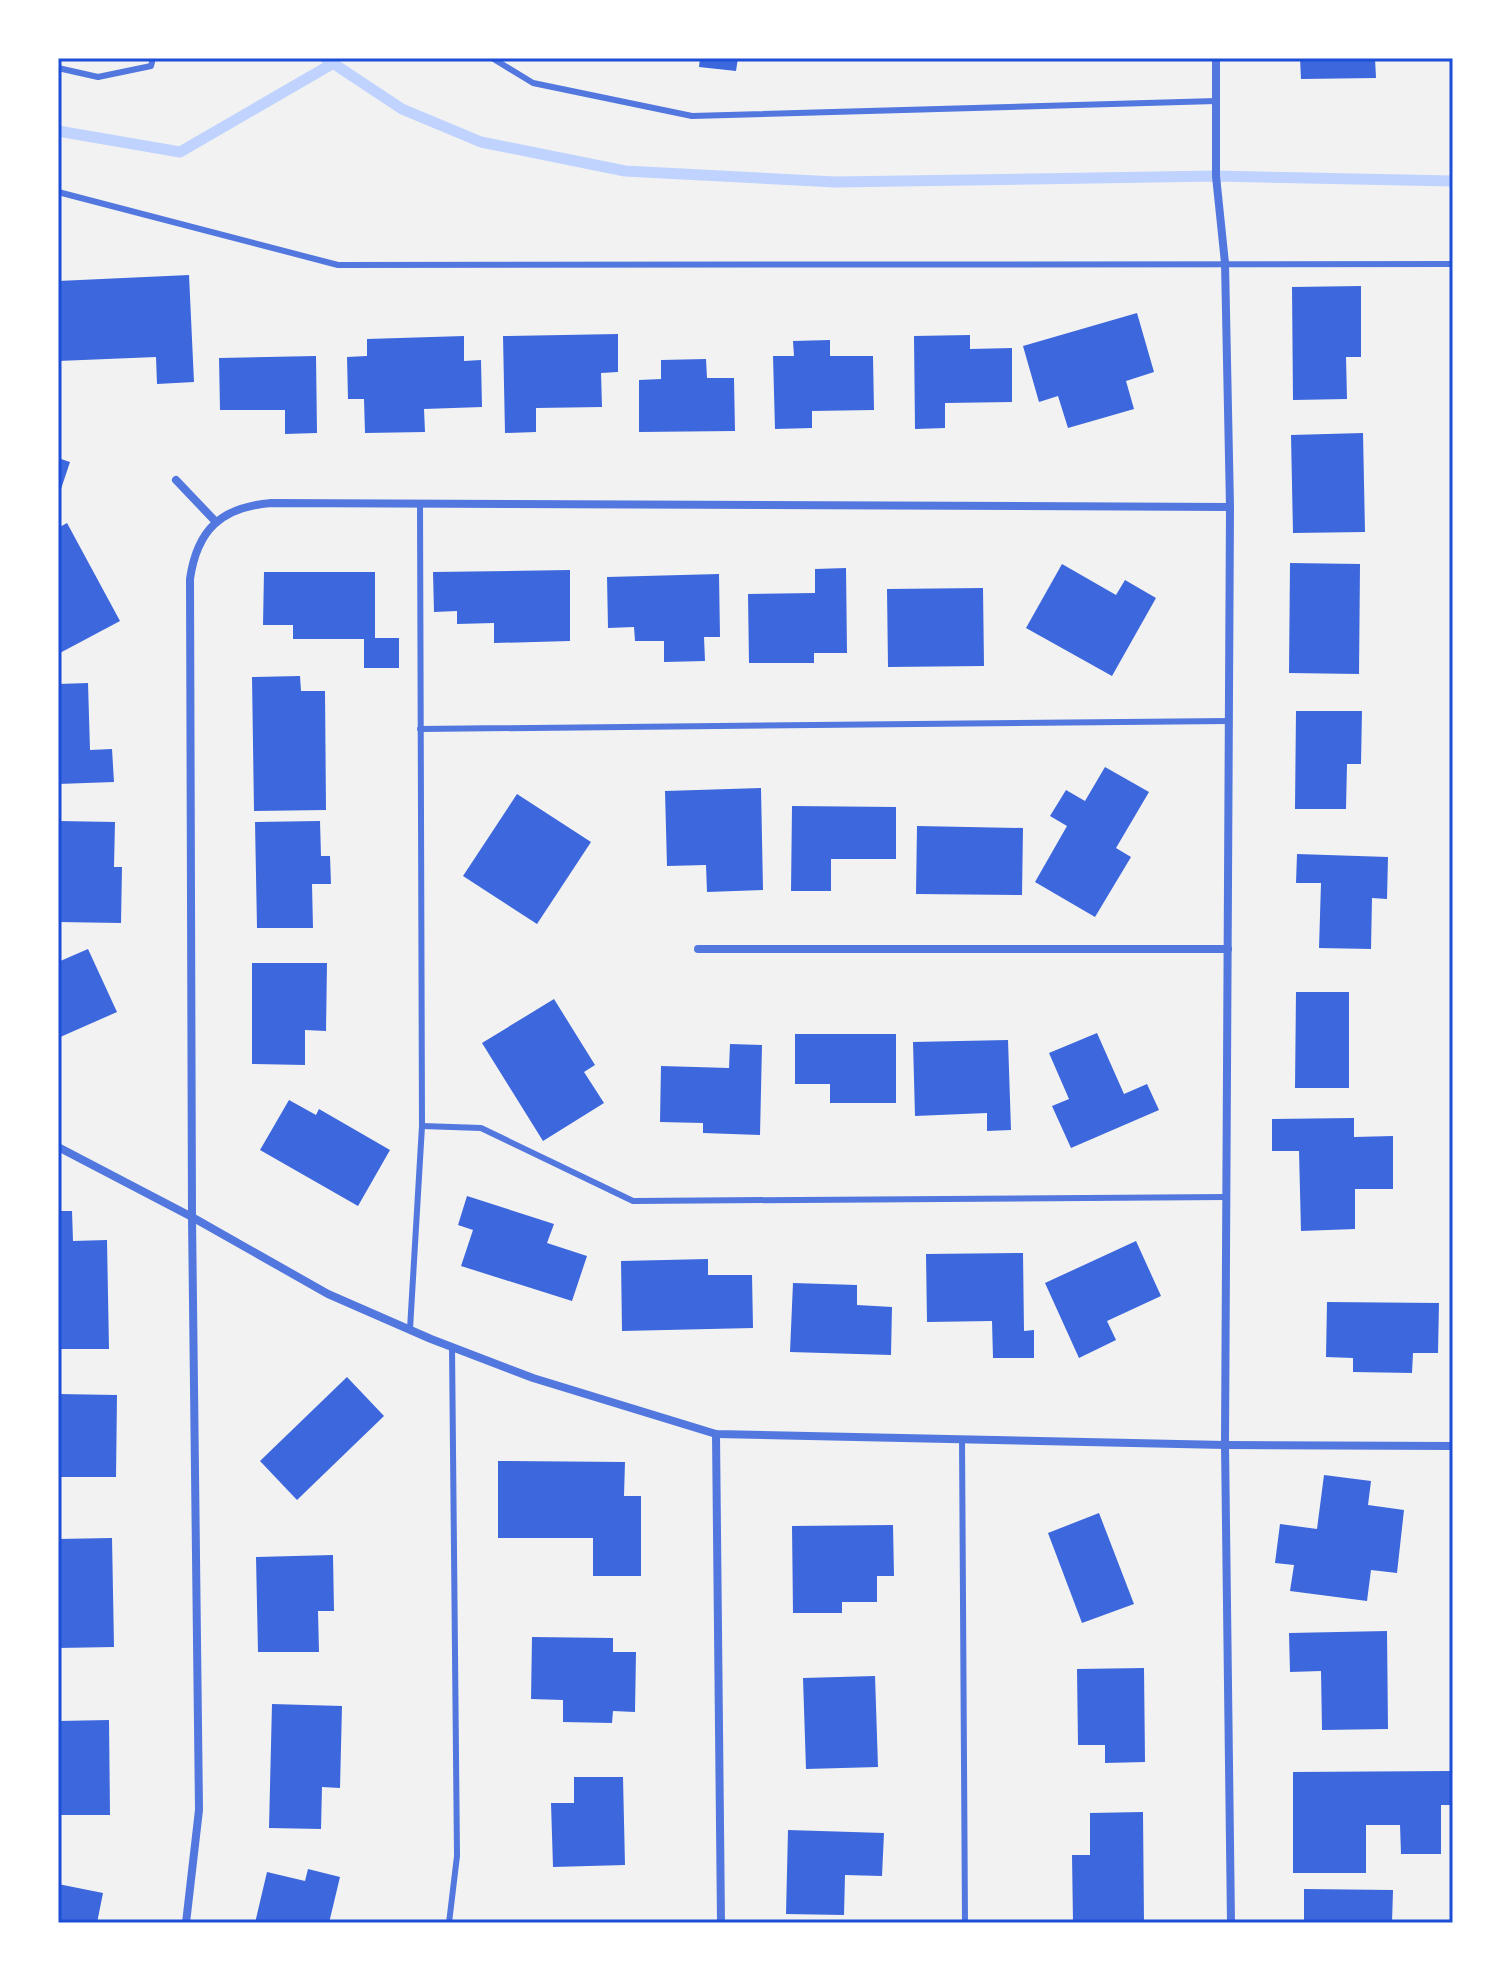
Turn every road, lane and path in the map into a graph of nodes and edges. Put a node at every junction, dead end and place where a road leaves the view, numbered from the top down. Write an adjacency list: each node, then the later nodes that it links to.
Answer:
1 (153, 58): 4 (lane)
2 (492, 58): 5 (lane)
3 (1216, 58): 5 (street)
4 (58, 68)
5 (1216, 101): 7 (street)
6 (58, 192): 7 (lane)
7 (1225, 263): 8 (lane); 11 (street)
8 (1453, 264)
9 (176, 480): 12 (street)
10 (420, 503): 11 (street); 12 (street); 14 (lane)
11 (1230, 507): 13 (street)
12 (216, 522): 20 (street)
13 (1229, 721): 14 (lane); 16 (street)
14 (420, 729): 17 (lane)
15 (698, 949): 16 (street)
16 (1228, 949): 19 (street)
17 (422, 1126): 19 (lane); 21 (lane)
18 (58, 1147): 20 (street)
19 (1226, 1197): 25 (street)
20 (192, 1217): 21 (street); 27 (street)
21 (410, 1329): 22 (street)
22 (452, 1347): 23 (street); 28 (lane)
23 (716, 1434): 24 (street); 29 (street)
24 (962, 1439): 25 (street); 30 (lane)
25 (1225, 1445): 26 (street); 31 (street)
26 (1453, 1446)
27 (186, 1923)
28 (449, 1923)
29 (721, 1923)
30 (965, 1923)
31 (1231, 1923)

